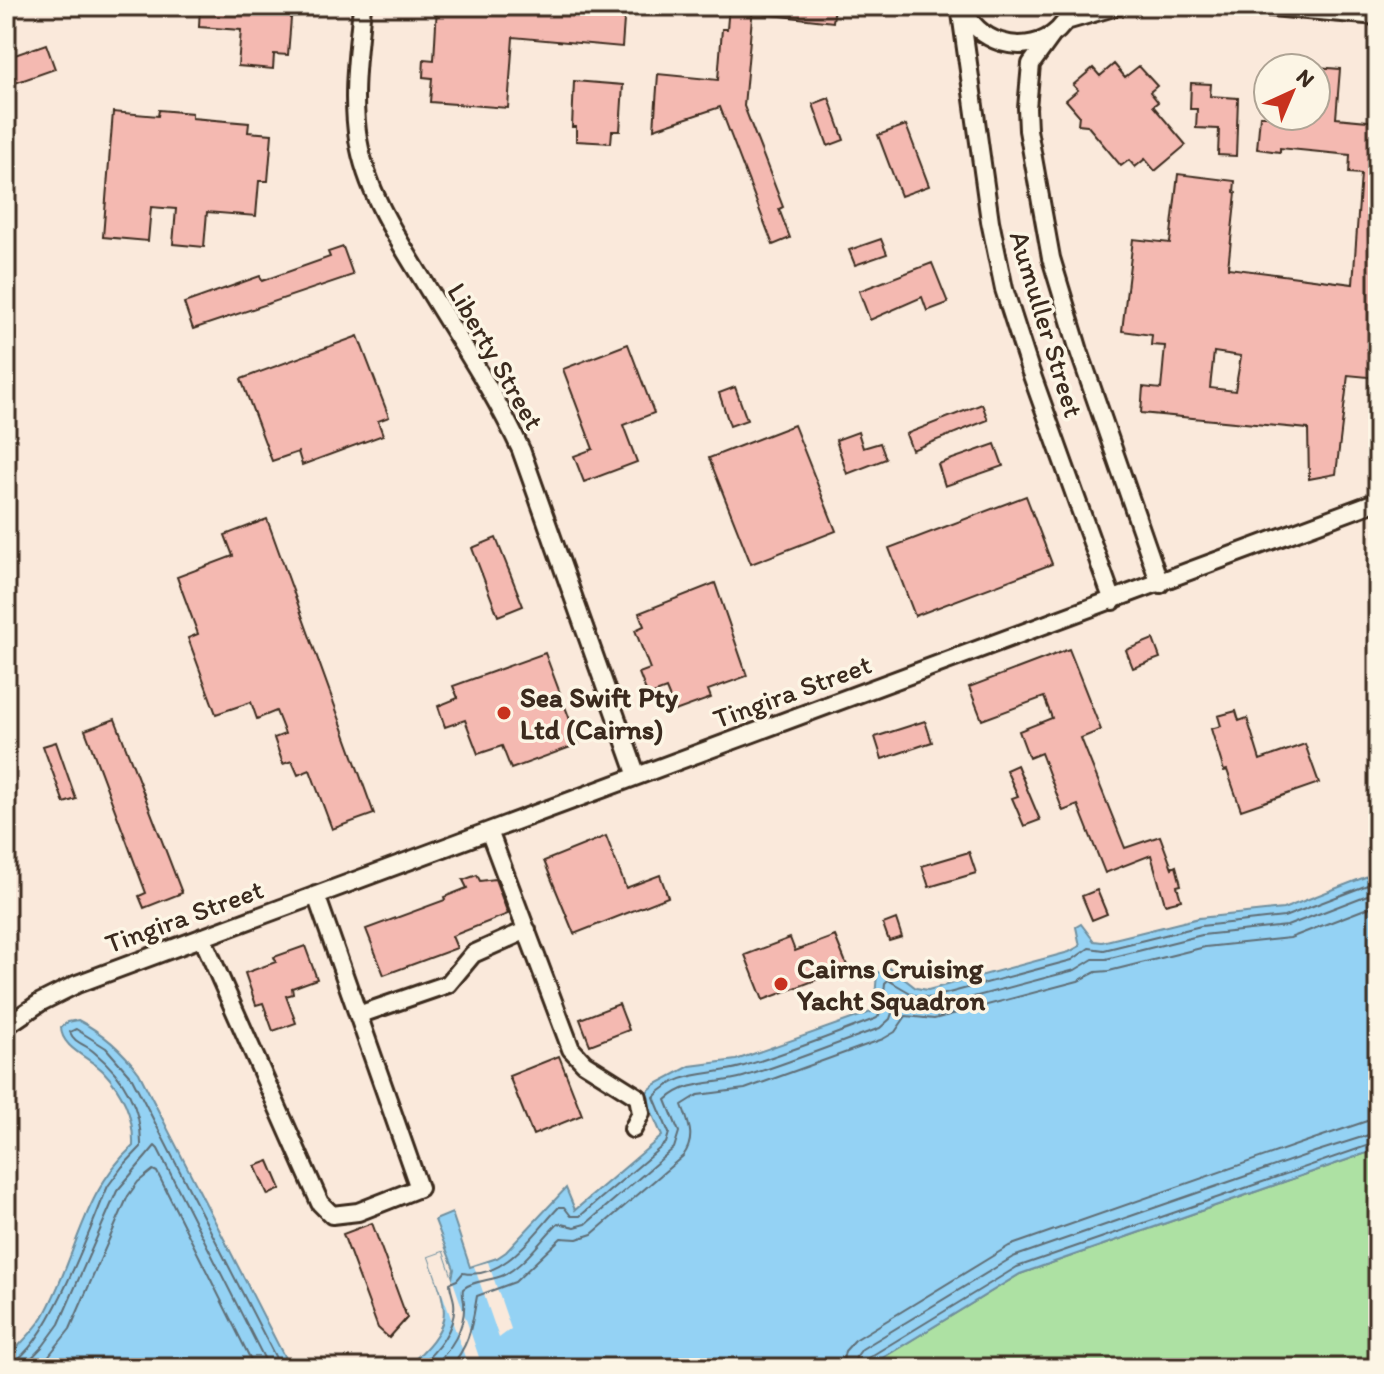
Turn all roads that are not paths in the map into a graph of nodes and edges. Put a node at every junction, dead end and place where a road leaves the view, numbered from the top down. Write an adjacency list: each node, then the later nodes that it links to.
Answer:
1 (362, 6): 11 (street, Liberty Street)
2 (961, 6): 7 (street); 10 (street, Aumuller Street)
3 (1117, 6): 5 (street)
4 (1257, 6): 6 (street)
5 (1070, 14): 7 (street, Aumuller Street)
6 (1378, 16)
7 (1052, 35): 9 (street, Aumuller Street)
8 (1378, 501): 9 (street, Tingira Street)
9 (1160, 584): 10 (street, Tingira Street)
10 (1113, 601): 11 (street, Tingira Street)
11 (637, 776): 12 (street, Tingira Street)
12 (489, 831): 13 (street, Tingira Street); 14 (street)
13 (316, 895): 15 (street, Tingira Street); 16 (street)
14 (527, 930): 16 (street); 18 (street)
15 (202, 937): 16 (street); 17 (street, Tingira Street)
16 (358, 1015)
17 (6, 1026)
18 (633, 1129)

